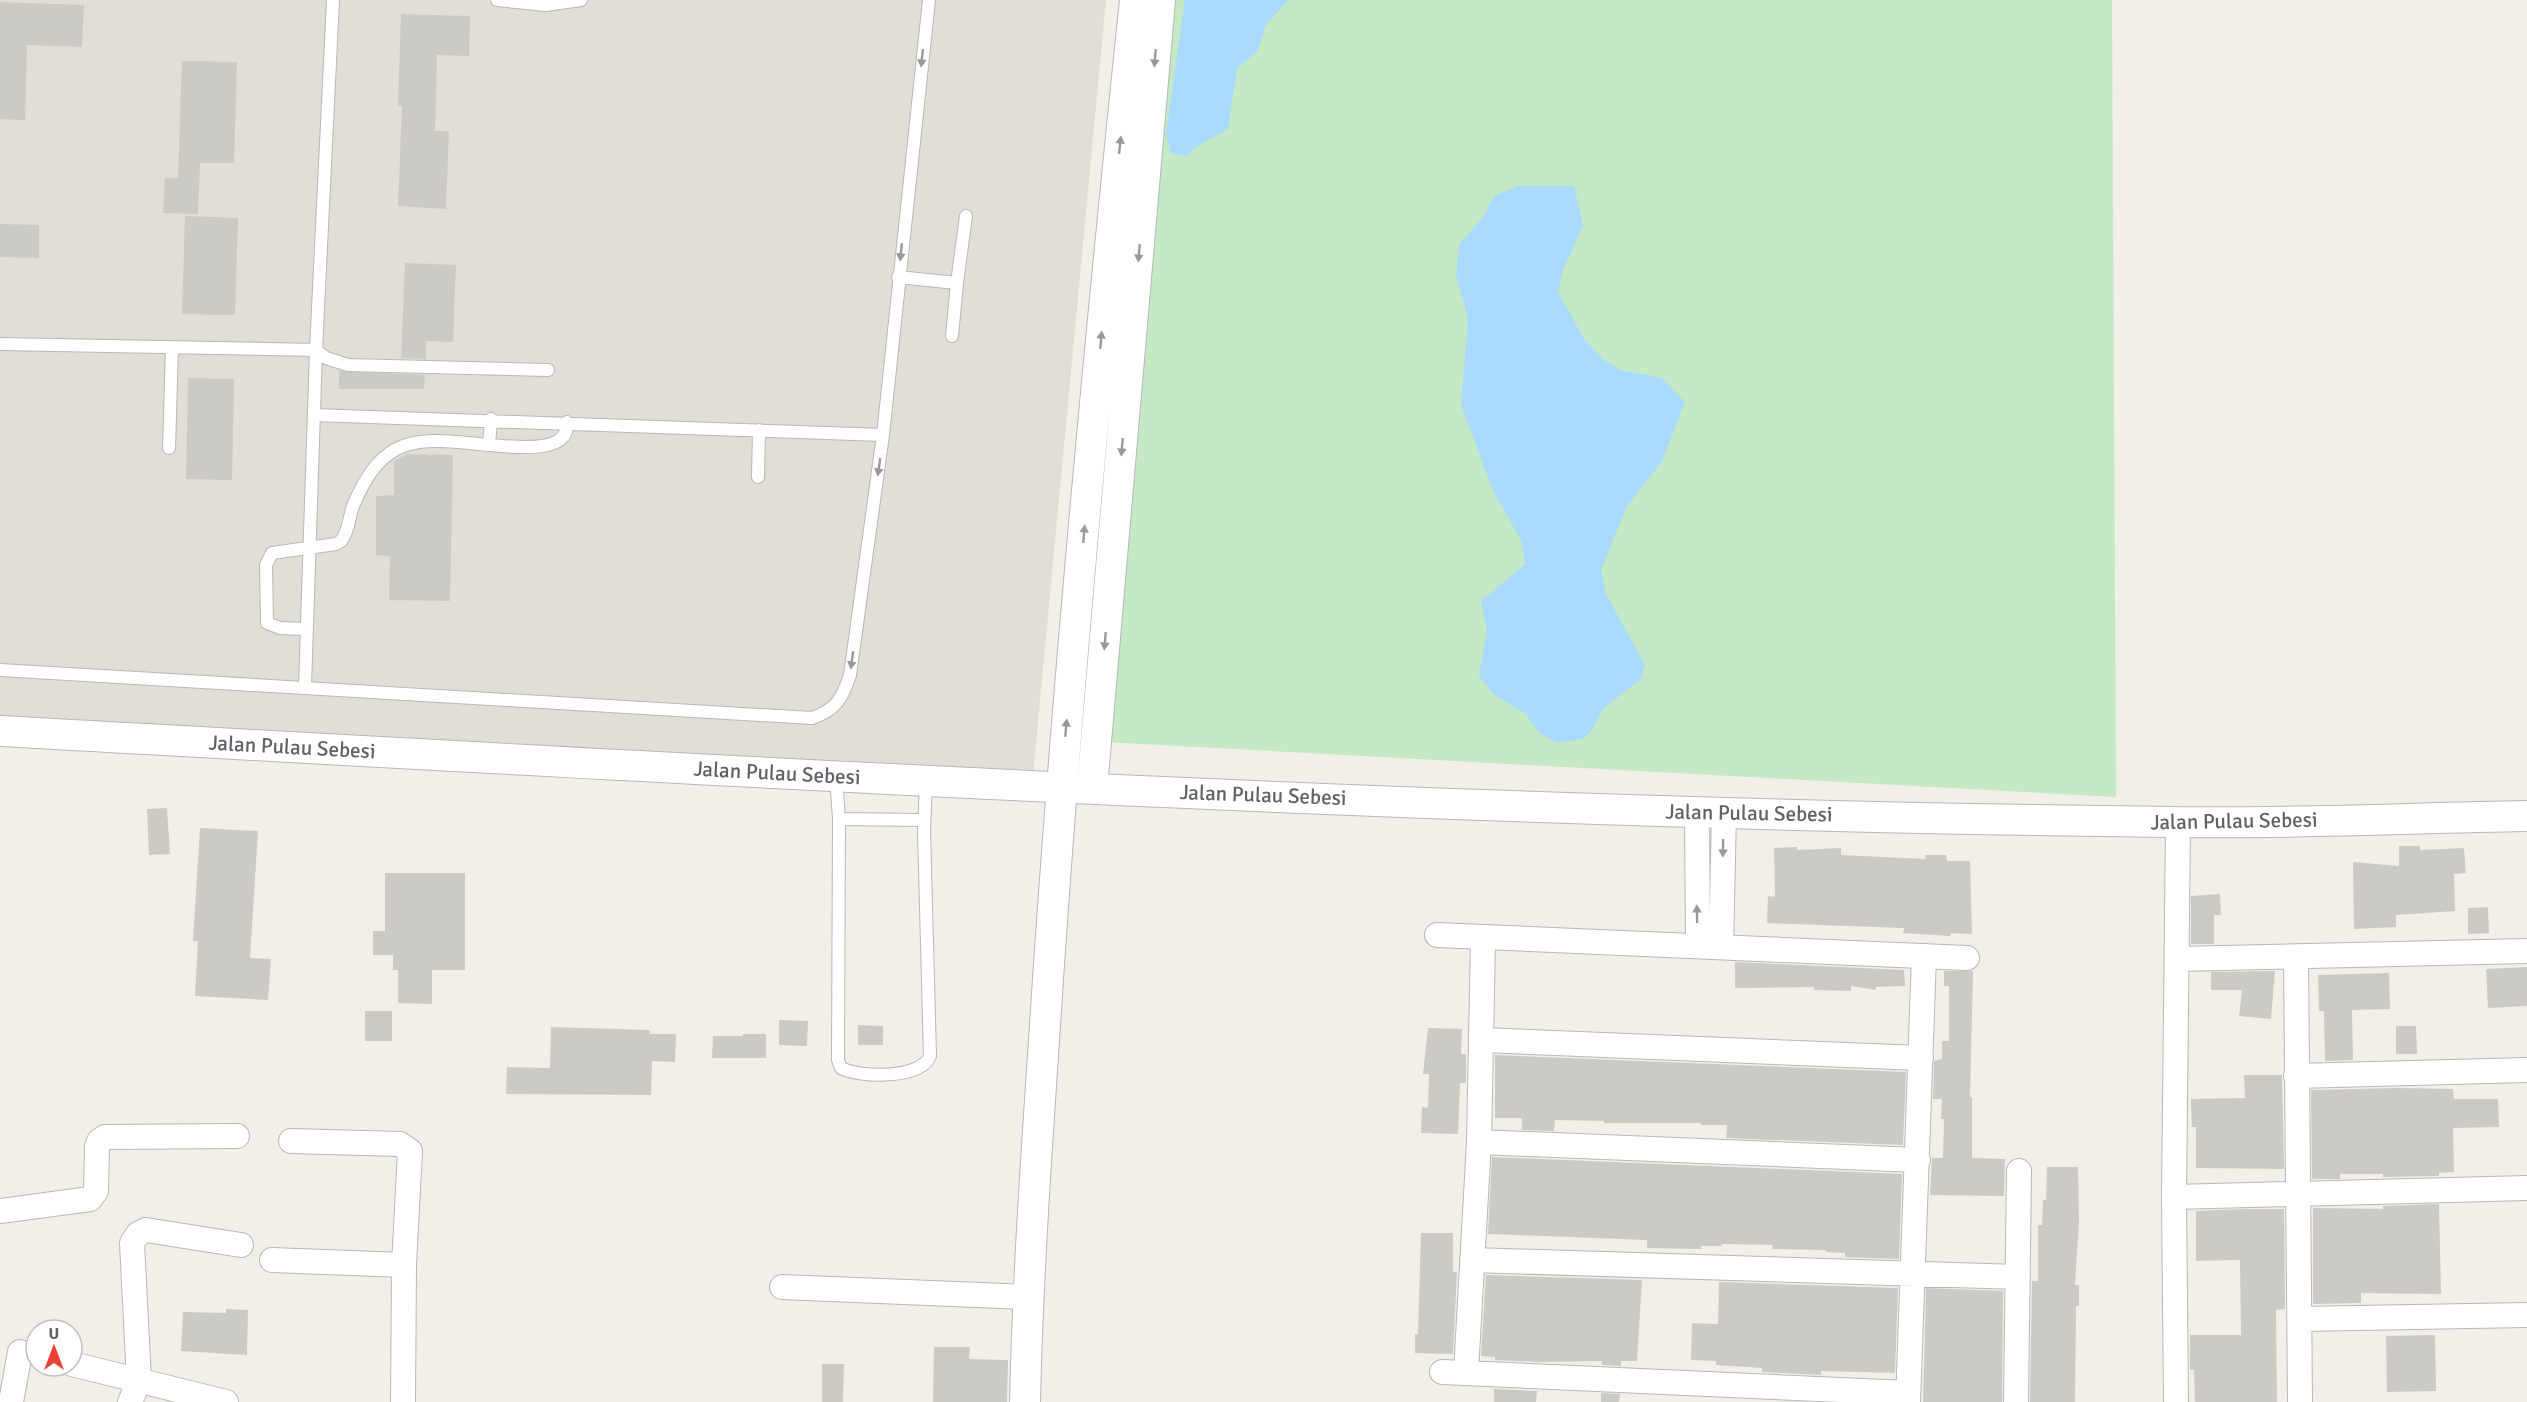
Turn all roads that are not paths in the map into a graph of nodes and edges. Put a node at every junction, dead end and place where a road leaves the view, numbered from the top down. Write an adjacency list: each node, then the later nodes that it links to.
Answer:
1 (333, 0): 13 (lane)
2 (496, 0): 3 (lane)
3 (581, 0)
4 (929, 0): 8 (lane, one-way to 8)
5 (1135, 0): 30 (street, one-way to 5)
6 (1160, 0): 31 (street, one-way to 31)
7 (966, 216): 9 (lane)
8 (898, 277): 9 (lane); 19 (lane)
9 (957, 283): 10 (lane)
10 (952, 336)
11 (0, 344): 12 (lane)
12 (171, 347): 13 (lane); 21 (lane)
13 (316, 350): 14 (lane); 15 (lane)
14 (548, 370)
15 (314, 415): 16 (lane); 23 (lane)
16 (492, 419): 17 (lane); 20 (lane)
17 (567, 422): 18 (lane); 20 (lane)
18 (759, 430): 19 (lane); 22 (lane)
19 (883, 435): 26 (lane, one-way to 26)
20 (489, 445): 23 (lane)
21 (169, 448)
22 (758, 477)
23 (310, 548): 24 (lane); 24 (lane)
24 (306, 629): 26 (lane)
25 (0, 670): 26 (lane)
26 (305, 686)
27 (0, 731): 28 (street, Jalan Pulau Sebesi)
28 (836, 776): 29 (street, Jalan Pulau Sebesi); 34 (lane)
29 (926, 780): 30 (street, Jalan Pulau Sebesi); 35 (lane)
30 (1061, 786): 31 (street, Jalan Pulau Sebesi); 66 (street)
31 (1092, 788): 32 (street, Jalan Pulau Sebesi)
32 (1710, 813): 36 (street, Jalan Pulau Sebesi); 39 (street, one-way to 32); 40 (street, one-way to 40)
33 (2527, 816): 36 (street, Jalan Pulau Sebesi)
34 (839, 819): 35 (lane); 35 (lane)
35 (924, 820)
36 (2178, 822): 45 (street)
37 (1437, 934): 38 (street)
38 (1483, 939): 39 (street); 46 (street)
39 (1698, 946): 40 (street)
40 (1721, 947): 42 (street)
41 (2527, 951): 44 (street)
42 (1924, 957): 43 (street); 47 (street)
43 (1966, 958)
44 (2296, 958): 45 (street); 49 (street)
45 (2178, 959): 57 (street)
46 (1482, 1040): 47 (street); 52 (street)
47 (1921, 1058): 53 (street)
48 (2527, 1070): 49 (street)
49 (2296, 1076): 56 (street)
50 (237, 1136): 58 (street)
51 (291, 1141): 62 (street)
52 (1479, 1142): 53 (street); 61 (street)
53 (1918, 1160): 63 (street)
54 (2019, 1171): 64 (street)
55 (2527, 1188): 56 (street)
56 (2298, 1194): 57 (street); 68 (street)
57 (2174, 1197): 81 (street)
58 (0, 1211)
59 (241, 1245): 73 (street)
60 (272, 1260): 62 (street)
61 (1472, 1260): 63 (street); 72 (street)
62 (404, 1265): 78 (street)
63 (1913, 1273): 64 (street); 75 (street)
64 (2018, 1277): 80 (street)
65 (782, 1287): 66 (street)
66 (1027, 1297): 79 (street)
67 (2527, 1315): 68 (street)
68 (2300, 1319): 82 (street)
69 (19, 1351): 76 (street)
70 (84, 1369): 73 (street)
71 (1442, 1372): 72 (street)
72 (1466, 1372): 74 (street)
73 (135, 1392): 77 (street)
74 (1838, 1396): 75 (street)
75 (1908, 1397)
76 (10, 1402)
77 (226, 1402)
78 (404, 1402)
79 (1025, 1402)
80 (2016, 1402)
81 (2176, 1402)
82 (2300, 1402)

